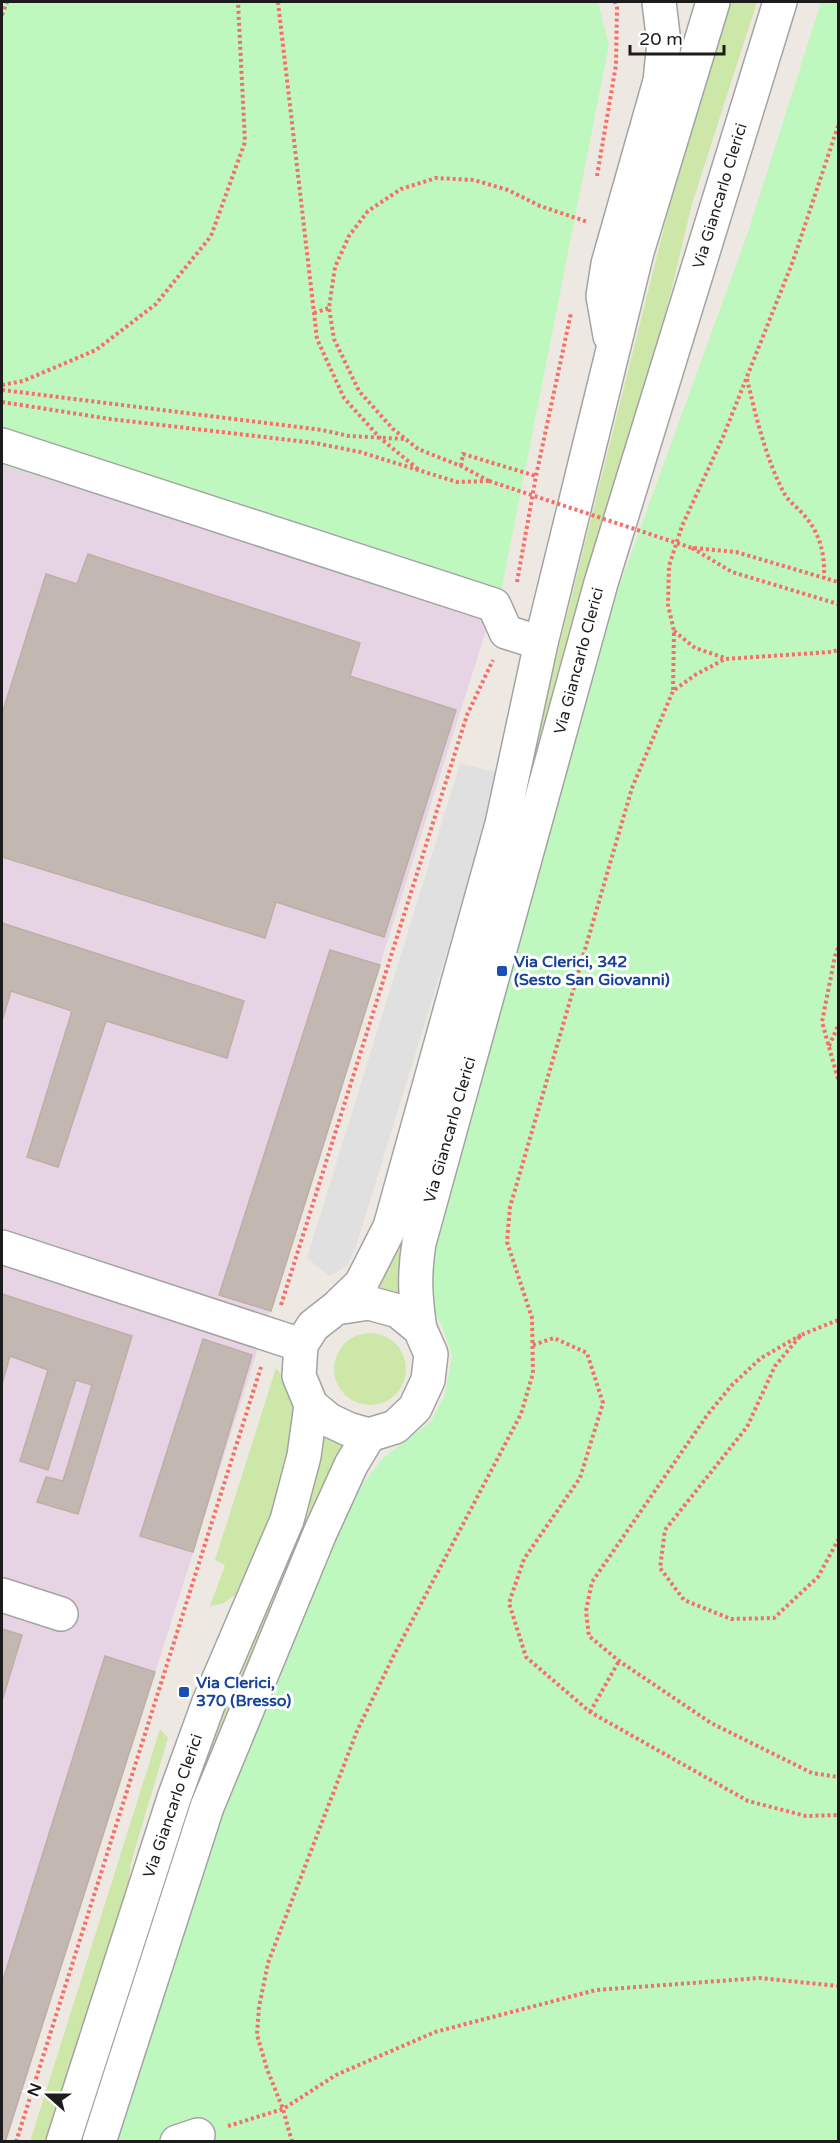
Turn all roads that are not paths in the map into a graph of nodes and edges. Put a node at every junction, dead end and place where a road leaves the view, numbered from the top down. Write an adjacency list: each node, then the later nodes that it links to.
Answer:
1 (659, 2): 4 (street, Via Giancarlo Clerici)
2 (713, 2): 4 (street, Via Giancarlo Clerici)
3 (780, 2): 9 (street, Via Giancarlo Clerici)
4 (613, 356): 6 (street, Via Giancarlo Clerici)
5 (2, 445): 6 (street)
6 (542, 642): 8 (street, Via Giancarlo Clerici)
7 (2, 1246): 10 (street)
8 (336, 1308): 9 (street); 10 (street)
9 (420, 1329): 12 (street)
10 (286, 1340): 11 (street)
11 (311, 1405): 12 (street); 15 (street, Via Giancarlo Clerici)
12 (369, 1435): 16 (street, Via Giancarlo Clerici)
13 (2, 1595): 14 (street)
14 (61, 1614)
15 (63, 2142)
16 (99, 2142)

